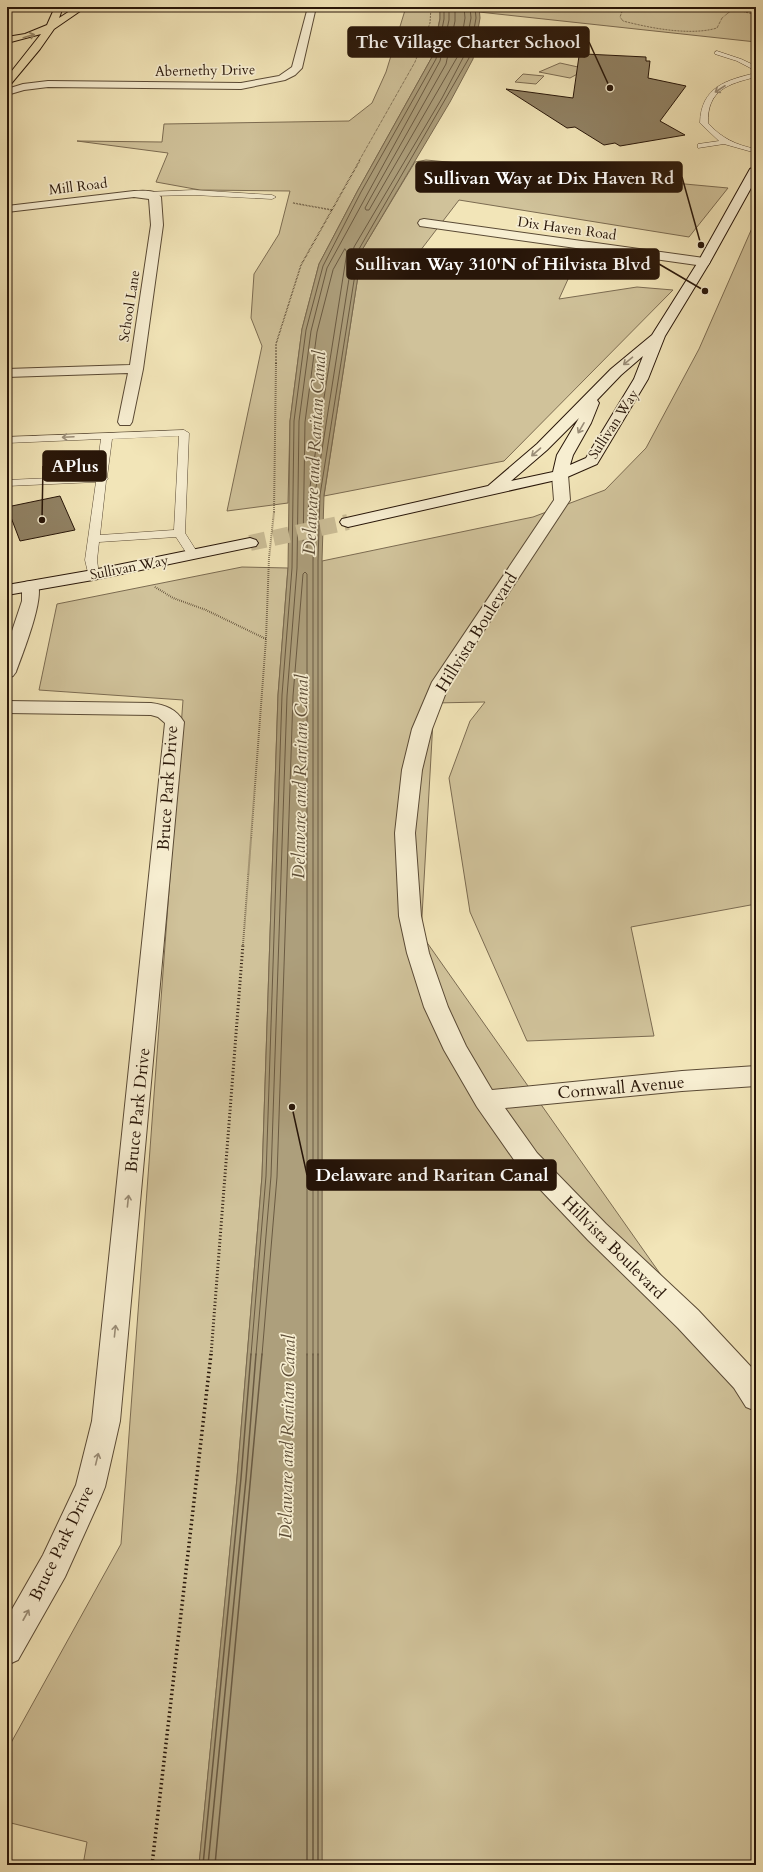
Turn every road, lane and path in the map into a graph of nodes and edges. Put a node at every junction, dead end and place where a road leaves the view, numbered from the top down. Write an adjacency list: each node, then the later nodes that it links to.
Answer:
1 (59, 7): 9 (highway)
2 (82, 7): 9 (highway)
3 (312, 7): 17 (street, Abernethy Drive)
4 (431, 7): 26 (path)
5 (622, 7): 7 (path)
6 (703, 7): 7 (path)
7 (732, 9): 8 (path)
8 (756, 15)
9 (50, 28): 10 (highway, one-way to 9); 13 (highway)
10 (7, 40)
11 (717, 53): 14 (lane)
12 (18, 54): 13 (highway)
13 (20, 66): 16 (highway); 17 (street, Abernethy Drive)
14 (756, 69)
15 (756, 75): 19 (lane, one-way to 19)
16 (7, 83)
17 (48, 84): 18 (street, Abernethy Drive)
18 (7, 92)
19 (724, 142): 20 (lane); 21 (lane)
20 (701, 146)
21 (756, 151)
22 (756, 169): 28 (street, Sullivan Way)
23 (151, 195): 24 (lane); 25 (street, Mill Road); 30 (street, School Lane)
24 (272, 197): 26 (path)
25 (7, 209)
26 (332, 210): 49 (path, bridge)
27 (424, 223): 28 (street, Dix Haven Road)
28 (704, 262): 29 (street, Sullivan Way)
29 (658, 336): 32 (street, Sullivan Way, one-way to 32); 36 (street, Sullivan Way)
30 (136, 369): 31 (street); 33 (street, School Lane)
31 (7, 373)
32 (596, 392): 36 (street, Hillvista Boulevard, one-way to 36); 39 (street, Sullivan Way, one-way to 39)
33 (125, 422)
34 (107, 435): 35 (lane, one-way to 35); 37 (lane); 41 (lane)
35 (7, 440)
36 (560, 475): 39 (street, Sullivan Way); 53 (street, Hillvista Boulevard)
37 (102, 479): 38 (lane); 42 (lane)
38 (7, 483)
39 (491, 490): 40 (street, Sullivan Way)
40 (348, 522)
41 (178, 533): 42 (lane); 44 (lane)
42 (94, 539): 45 (lane)
43 (250, 543): 44 (street, Sullivan Way)
44 (193, 555): 45 (street, Sullivan Way)
45 (93, 575): 46 (street, Sullivan Way)
46 (31, 586): 48 (street, Sullivan Way); 50 (street)
47 (153, 586): 49 (path)
48 (8, 588)
49 (266, 639): 56 (path)
50 (7, 672)
51 (7, 707): 55 (street, Bruce Park Drive, one-way to 51)
52 (756, 1076): 53 (street, Cornwall Avenue)
53 (486, 1100): 54 (street, Hillvista Boulevard)
54 (756, 1396)
55 (7, 1649)
56 (152, 1865)

